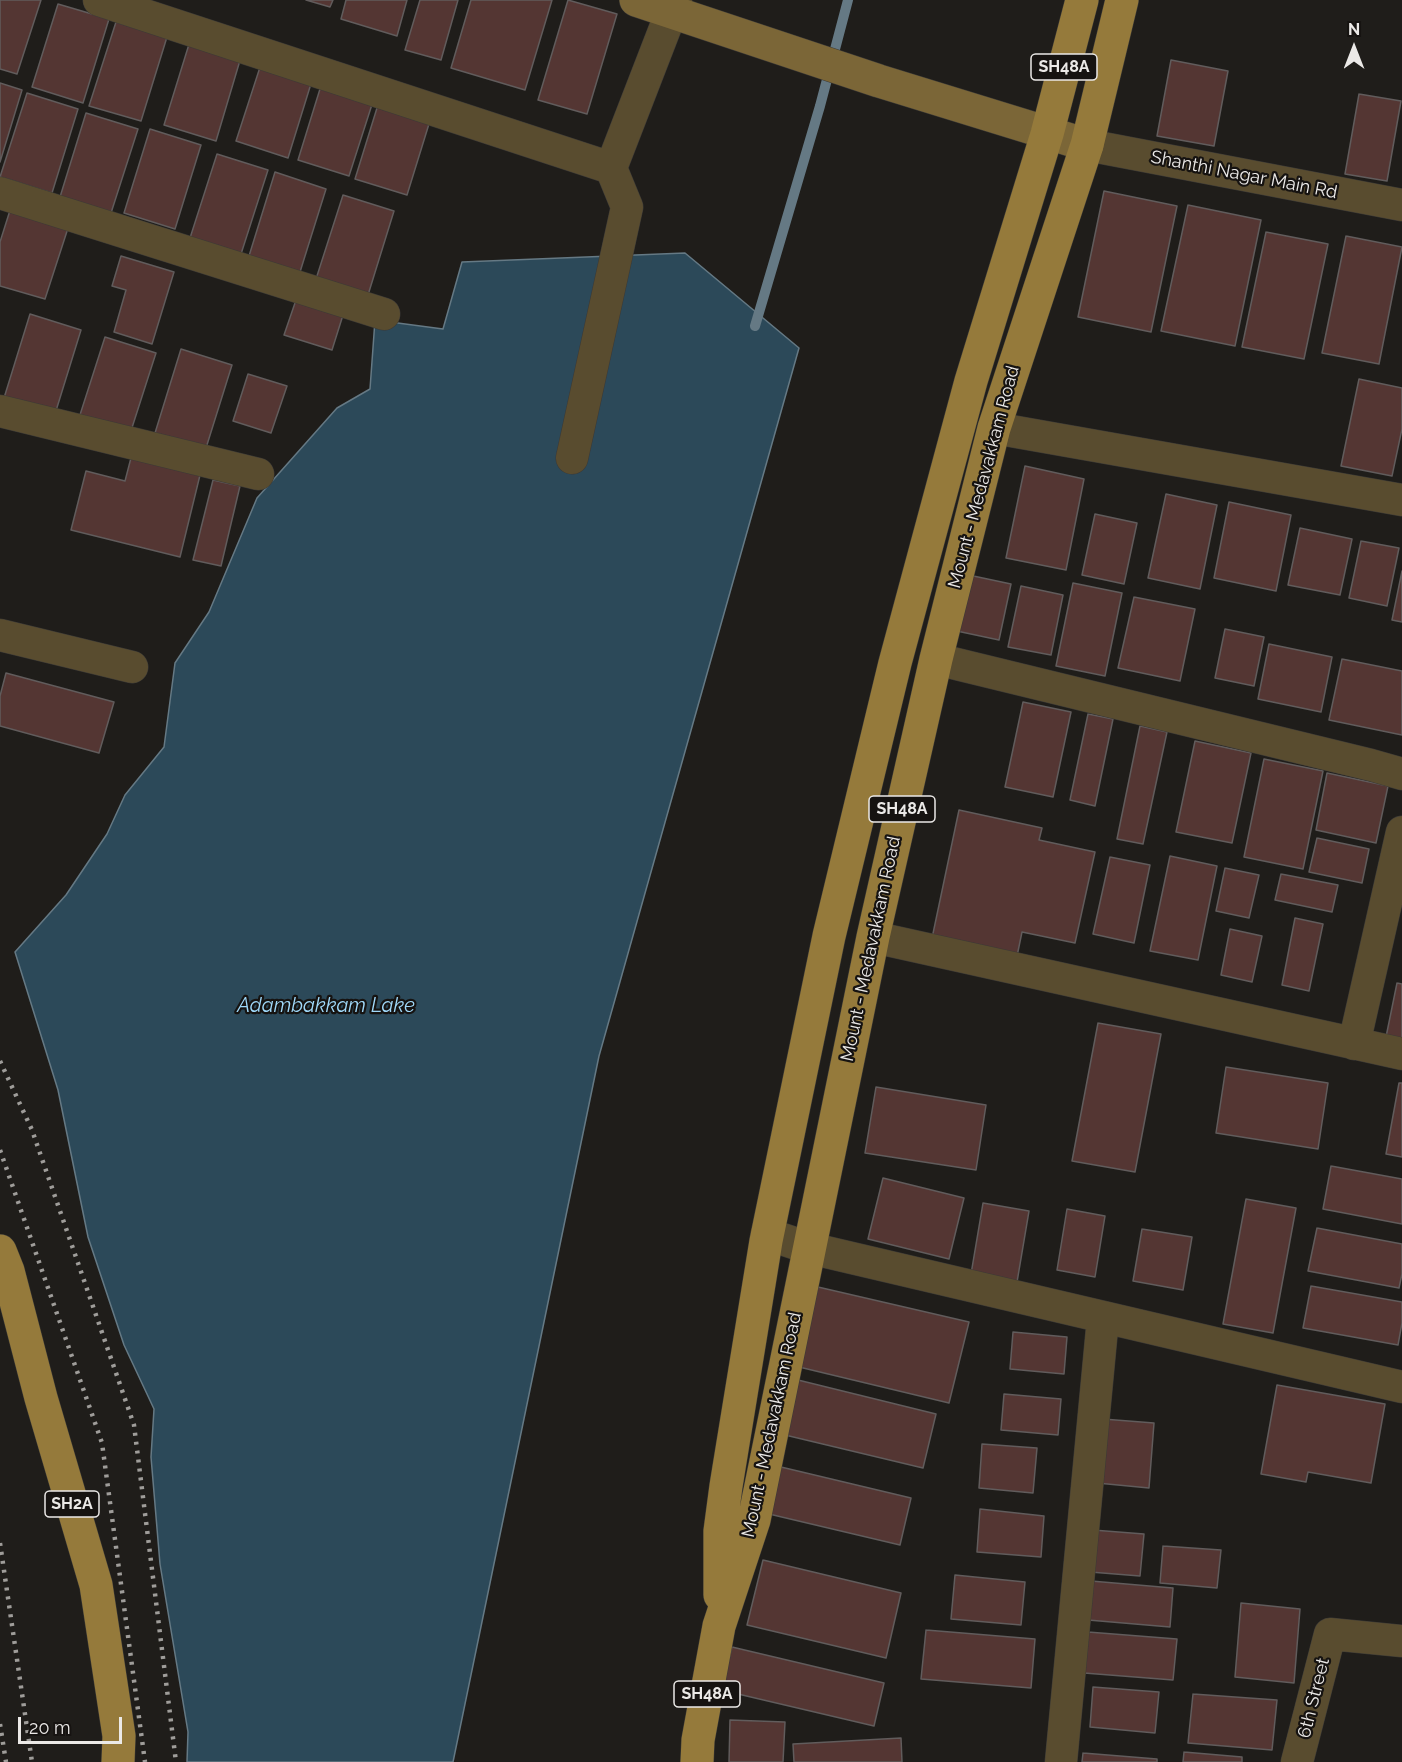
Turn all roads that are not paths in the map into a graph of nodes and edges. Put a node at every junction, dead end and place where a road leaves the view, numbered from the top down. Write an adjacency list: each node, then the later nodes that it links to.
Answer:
1 (99, 0): 8 (street)
2 (636, 0): 5 (street)
3 (1082, 0): 6 (main road, Mount - Medavakkam Road / SH48A)
4 (1122, 0): 7 (main road, Mount - Medavakkam Road / SH48A)
5 (674, 5): 6 (street); 8 (street)
6 (1047, 134): 7 (street); 25 (main road, Mount - Medavakkam Road / SH48A)
7 (1087, 145): 10 (street, Shanthi Nagar Main Rd); 13 (main road, Mount - Medavakkam Road / SH48A)
8 (611, 168): 14 (street)
9 (0, 193): 11 (street)
10 (1402, 205)
11 (384, 314)
12 (0, 411): 15 (street)
13 (994, 428): 16 (street); 18 (main road, Mount - Medavakkam Road / SH48A)
14 (572, 458)
15 (258, 474)
16 (1402, 500)
17 (0, 635): 19 (street)
18 (936, 659): 20 (street); 22 (main road, Mount - Medavakkam Road / SH48A)
19 (132, 667)
20 (1402, 774)
21 (1402, 832): 23 (street)
22 (873, 937): 23 (street); 26 (main road, Mount - Medavakkam Road / SH48A)
23 (1354, 1044): 24 (street)
24 (1402, 1054)
25 (767, 1234): 26 (street); 30 (main road, Mount - Medavakkam Road / SH48A)
26 (810, 1248): 28 (street); 30 (main road, Mount - Medavakkam Road / SH48A)
27 (0, 1251): 32 (main road, SH2A)
28 (1102, 1318): 29 (street); 34 (street)
29 (1402, 1387)
30 (719, 1626): 33 (main road, Mount - Medavakkam Road / SH48A)
31 (1402, 1641): 35 (street, 6th Street)
32 (118, 1762)
33 (697, 1762)
34 (1061, 1762)
35 (1298, 1762)

